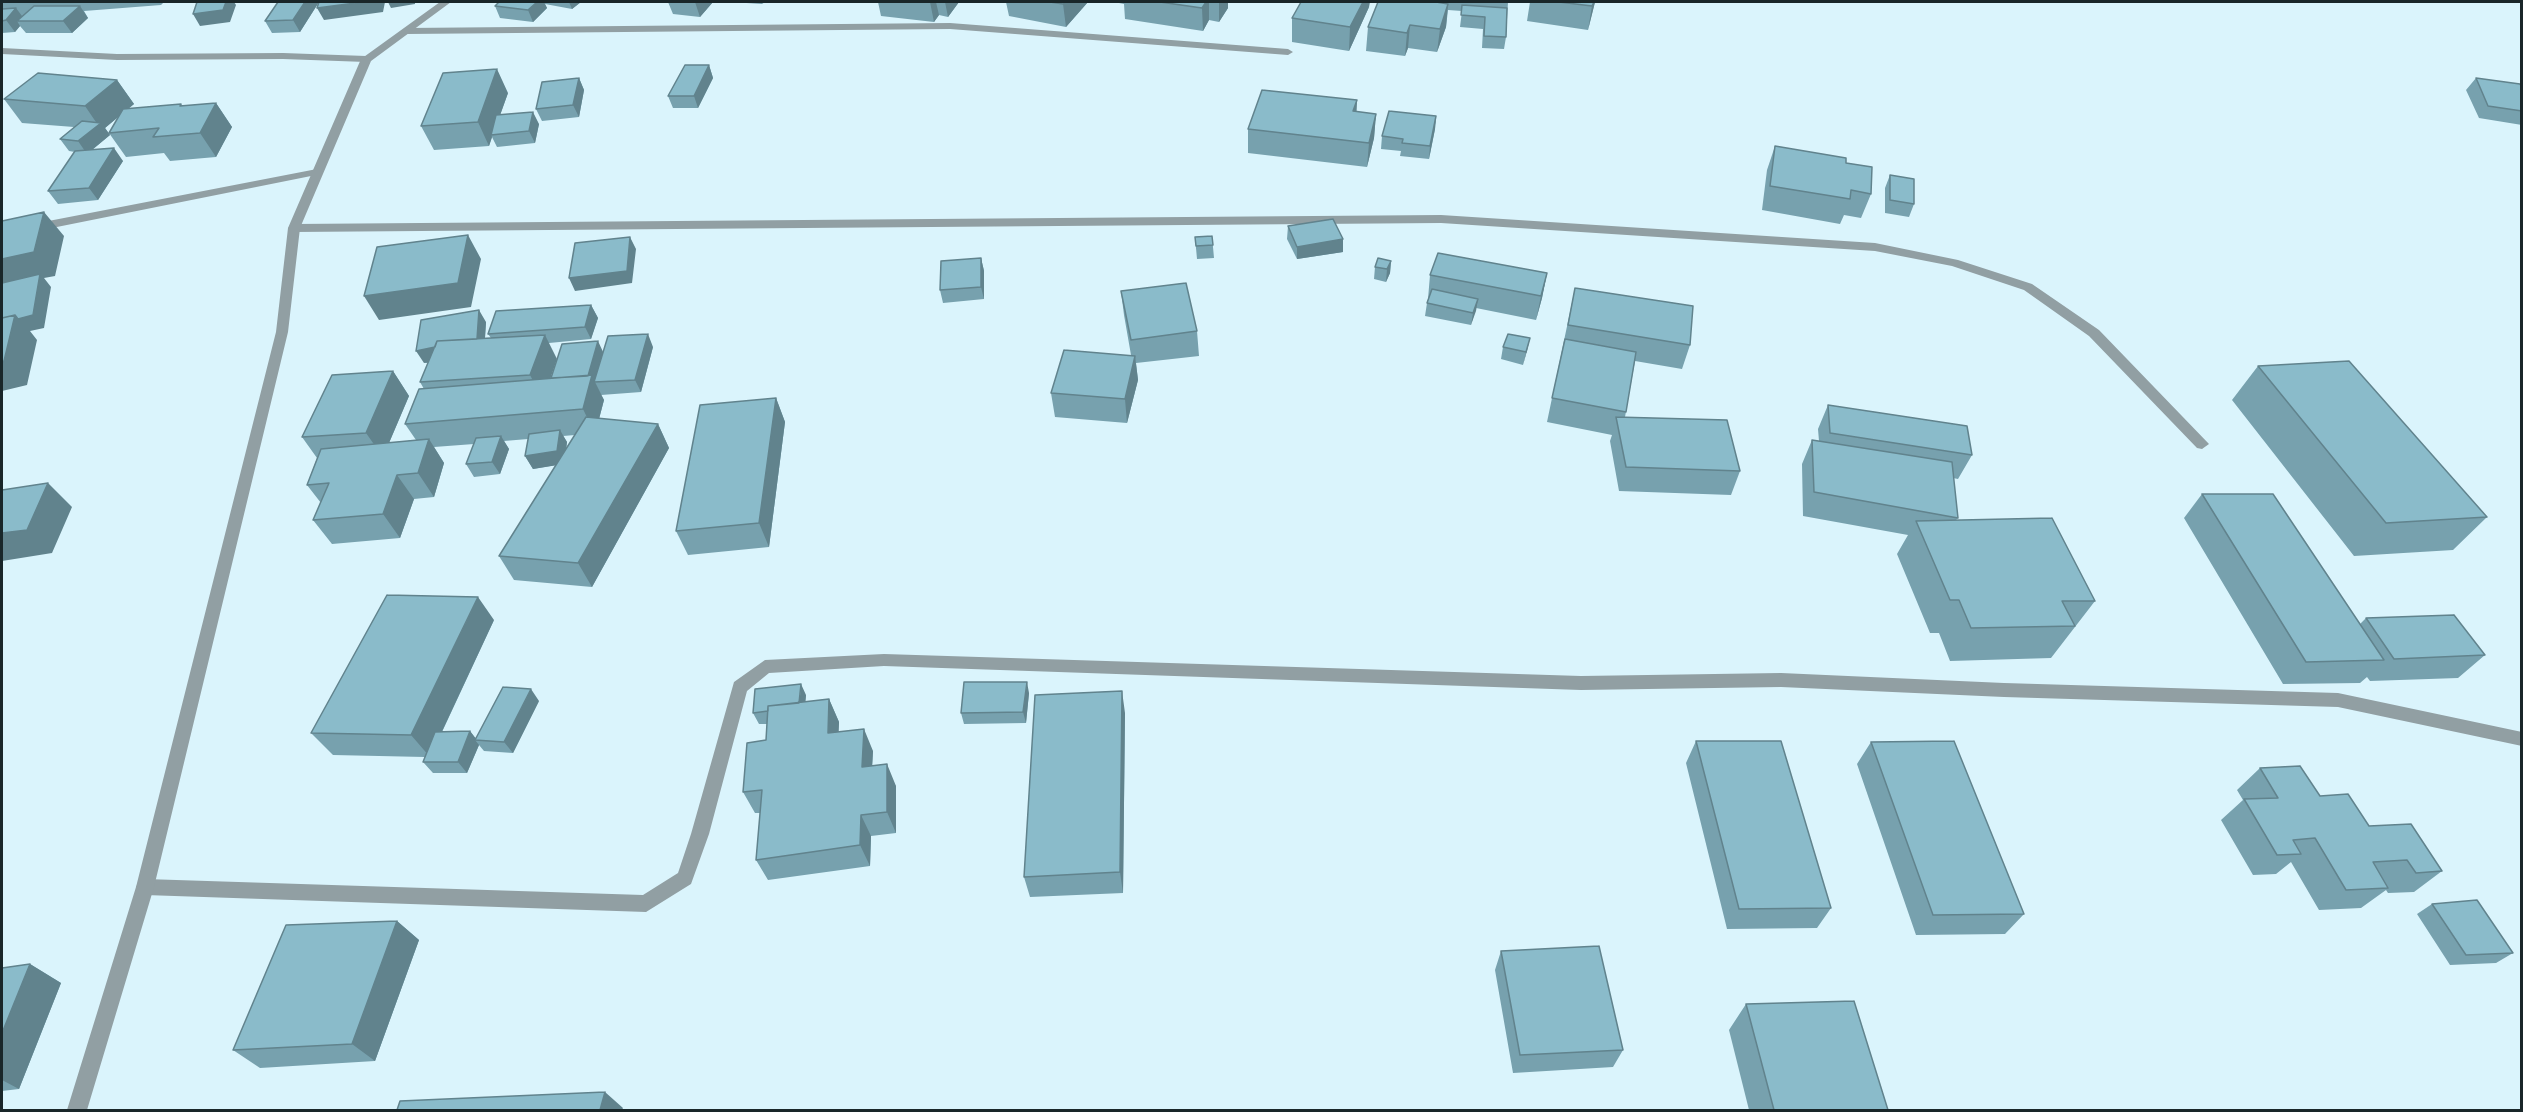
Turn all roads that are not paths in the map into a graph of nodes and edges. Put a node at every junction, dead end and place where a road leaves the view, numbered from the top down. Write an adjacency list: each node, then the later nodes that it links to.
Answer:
1 (446, 2): 2 (street)
2 (407, 31): 4 (street); 5 (street)
3 (2, 51): 5 (street)
4 (1288, 52)
5 (366, 59): 6 (street)
6 (317, 172): 7 (street); 8 (street)
7 (294, 228): 9 (street); 11 (street)
8 (2, 234)
9 (2202, 444)
10 (2522, 739): 11 (street)
11 (145, 886): 12 (street)
12 (77, 1110)

